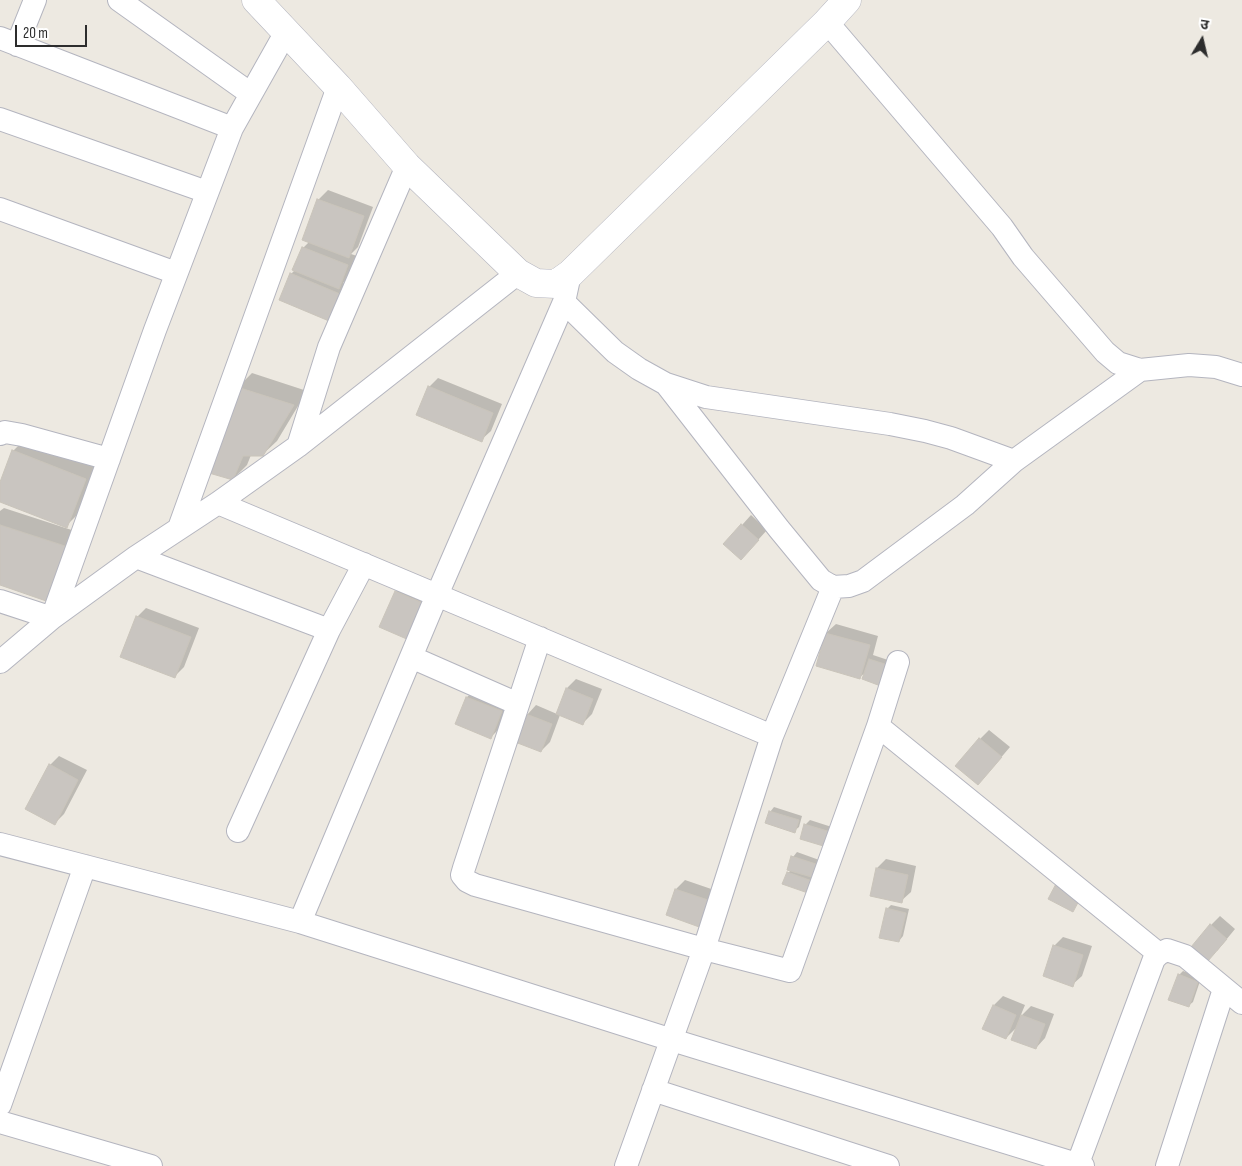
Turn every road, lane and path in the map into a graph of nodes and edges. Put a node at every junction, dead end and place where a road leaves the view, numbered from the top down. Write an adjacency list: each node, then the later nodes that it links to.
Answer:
1 (35, 0): 7 (street)
2 (119, 0): 9 (street)
3 (256, 0): 6 (street)
4 (847, 0): 5 (street)
5 (827, 22): 17 (street); 19 (street)
6 (286, 32): 8 (street); 9 (street)
7 (9, 42): 11 (street)
8 (338, 88): 12 (street); 27 (street)
9 (251, 94): 11 (street)
10 (0, 119): 13 (street)
11 (232, 128): 13 (street)
12 (407, 166): 16 (street); 23 (street)
13 (207, 192): 15 (street)
14 (2, 215): 15 (street)
15 (176, 273): 24 (street)
16 (518, 273): 17 (street); 23 (street)
17 (570, 274): 18 (street)
18 (564, 302): 21 (street); 31 (street)
19 (1140, 370): 20 (street); 25 (street)
20 (1242, 375)
21 (666, 384): 25 (street); 30 (street)
22 (0, 434): 24 (street)
23 (298, 446): 26 (street)
24 (110, 459): 33 (street)
25 (1014, 461): 30 (street)
26 (218, 503): 27 (street); 29 (street)
27 (179, 528): 28 (street)
28 (136, 557): 33 (street); 34 (street)
29 (364, 564): 31 (street); 34 (street)
30 (833, 587): 41 (street)
31 (437, 595): 35 (street); 36 (street)
32 (0, 601): 33 (street)
33 (52, 618): 37 (street)
34 (328, 630): 42 (street)
35 (540, 638): 39 (street); 41 (street)
36 (412, 657): 39 (street); 45 (street)
37 (0, 662)
38 (898, 662): 40 (street)
39 (518, 704): 46 (street)
40 (878, 726): 46 (street); 47 (street)
41 (772, 736): 46 (street)
42 (238, 831)
43 (0, 845): 44 (street)
44 (85, 866): 45 (street); 52 (street)
45 (300, 922): 50 (street)
46 (704, 949): 50 (street)
47 (1159, 954): 48 (street); 57 (street)
48 (1224, 989): 49 (street); 58 (street)
49 (1242, 1003)
50 (672, 1040): 51 (street); 57 (street)
51 (654, 1090): 55 (street); 56 (street)
52 (0, 1105)
53 (0, 1122): 54 (street)
54 (151, 1166)
55 (626, 1166)
56 (888, 1166)
57 (1079, 1166)
58 (1167, 1166)

